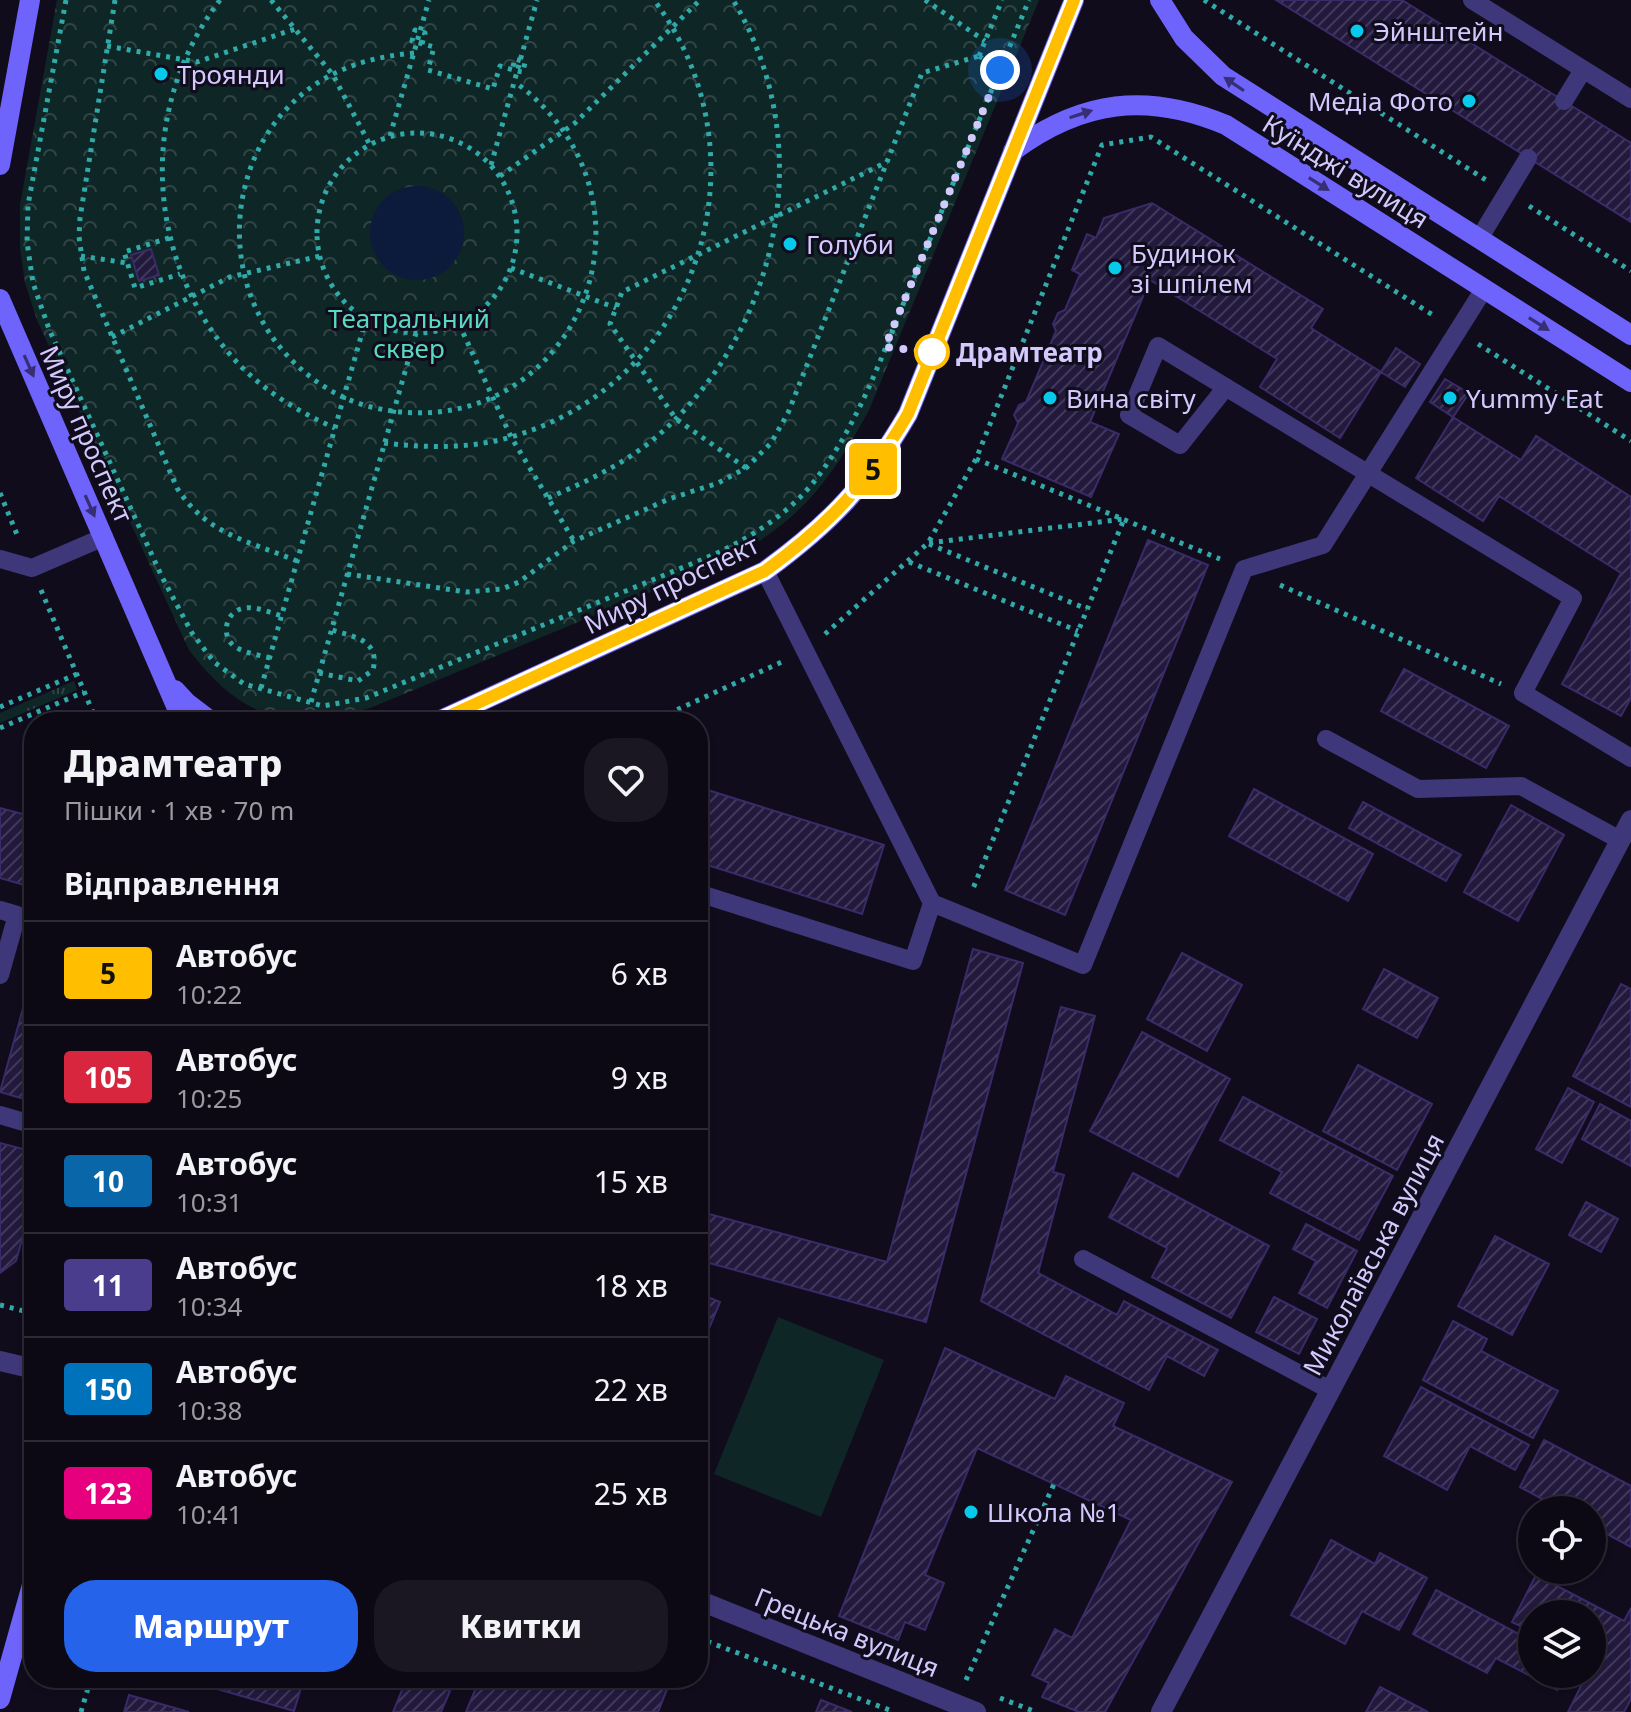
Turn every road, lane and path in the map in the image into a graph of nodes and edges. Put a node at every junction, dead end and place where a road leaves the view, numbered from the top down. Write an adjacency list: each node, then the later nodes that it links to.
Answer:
1 (30, 0): 41 (main road)
2 (66, 0): 103 (path)
3 (115, 0): 23 (path)
4 (220, 0): 26 (path)
5 (271, 0): 20 (path)
6 (429, 0): 22 (path)
7 (537, 0): 27 (path)
8 (654, 0): 19 (path)
9 (700, 0): 19 (path)
10 (733, 0): 45 (path)
11 (925, 0): 21 (path)
12 (994, 0): 18 (path)
13 (1029, 0): 28 (path)
14 (1074, 0): 38 (main road, Миру проспект)
15 (1160, 0): 47 (main road, Куїнджі вулиця, one-way to 15)
16 (1204, 0): 44 (path)
17 (1472, 0): 29 (lane)
18 (1001, 2): 21 (path)
19 (673, 27): 35 (path); 48 (path)
20 (295, 29): 26 (path); 31 (path)
21 (985, 41): 25 (path)
22 (419, 43): 24 (path); 30 (path)
23 (107, 46): 26 (path); 49 (path)
24 (414, 53): 31 (path); 36 (path)
25 (979, 56): 28 (path); 40 (path)
26 (184, 59): 46 (path)
27 (520, 60): 30 (path); 30 (path)
28 (1000, 70): 106 (path)
29 (1583, 70): 33 (lane); 34 (lane)
30 (515, 71): 32 (path)
31 (333, 75): 37 (path); 55 (path)
32 (515, 82): 35 (path); 42 (path)
33 (1631, 99)
34 (1564, 101)
35 (564, 131): 43 (path); 57 (path)
36 (390, 136): 37 (path); 42 (path)
37 (370, 145): 50 (path)
38 (1013, 151): 56 (main road, Куїнджі вулиця, one-way to 56); 92 (main road, Миру проспект)
39 (1528, 158): 44 (lane)
40 (887, 162): 45 (path); 79 (path)
41 (0, 165)
42 (491, 165): 43 (path)
43 (500, 176): 52 (path)
44 (1507, 193): 47 (lane); 53 (path)
45 (777, 216): 48 (path); 73 (path)
46 (169, 238): 51 (path); 54 (path)
47 (1479, 239): 65 (main road, Куїнджі вулиця)
48 (699, 254): 60 (path); 67 (path)
49 (81, 256): 51 (path); 66 (path)
50 (320, 256): 55 (path); 61 (path)
51 (127, 263): 54 (path)
52 (511, 268): 57 (path); 62 (path)
53 (1631, 271)
54 (180, 274): 58 (path)
55 (243, 274): 58 (path); 71 (path)
56 (1484, 289): 63 (lane); 68 (main road, Куїнджі вулиця, one-way to 68)
57 (585, 296): 60 (path); 70 (path)
58 (191, 297): 66 (path); 74 (path)
59 (0, 299): 84 (main road, Миру проспект, one-way to 84)
60 (616, 308): 67 (path)
61 (366, 319): 64 (path); 71 (path)
62 (459, 324): 64 (path); 70 (path)
63 (1458, 331): 76 (path); 78 (path); 80 (lane)
64 (416, 333): 72 (path)
65 (1631, 335)
66 (112, 337): 88 (path)
67 (636, 361): 73 (path); 75 (path)
68 (1631, 382)
69 (1226, 387): 69 (lane); 80 (lane)
70 (492, 396): 72 (path); 75 (path)
71 (344, 397): 72 (path); 74 (path)
72 (394, 411): 77 (path)
73 (676, 419): 79 (path); 82 (path)
74 (335, 428): 88 (path)
75 (511, 437): 77 (path); 82 (path)
76 (1631, 441)
77 (384, 443): 93 (path)
78 (976, 459): 83 (path); 86 (path)
79 (746, 468): 85 (path)
80 (1368, 474): 91 (lane); 105 (lane)
81 (0, 493): 90 (path)
82 (548, 498): 85 (path)
83 (1124, 519): 86 (path); 91 (path); 94 (path)
84 (104, 537): 90 (lane); 102 (main road, Миру проспект)
85 (574, 541): 93 (path)
86 (928, 543): 89 (path); 94 (path)
87 (0, 559): 90 (lane)
88 (297, 561): 95 (path)
89 (909, 562): 97 (path); 98 (path)
90 (32, 568): 101 (path)
91 (1244, 569): 105 (path); 123 (lane)
92 (765, 571): 98 (lane); 112 (main road, Миру проспект)
93 (347, 574): 96 (path)
94 (1087, 609): 97 (path)
95 (282, 616): 99 (path); 99 (path)
96 (332, 630): 100 (path); 100 (path)
97 (1078, 631): 123 (path)
98 (805, 651): 113 (path); 121 (lane)
99 (270, 658): 103 (path)
100 (319, 673): 106 (path)
101 (77, 674): 104 (path); 107 (path)
102 (165, 678): 110 (main road, Миру проспект); 111 (main road, Миру проспект)
103 (261, 688): 106 (path)
104 (84, 692): 108 (path); 109 (path)
105 (1523, 693): 117 (lane)
106 (311, 702)
107 (0, 707)
108 (37, 712)
109 (93, 712)
110 (179, 712)
111 (199, 712)
112 (458, 712)
113 (672, 712)
114 (24, 718): 115 (path)
115 (0, 728)
116 (1326, 739): 119 (lane)
117 (1631, 758)
118 (1631, 820): 119 (street, Миколаївська вулиця)
119 (1620, 840): 132 (street, Миколаївська вулиця)
120 (708, 896): 121 (lane)
121 (932, 903): 123 (lane)
122 (0, 910): 124 (lane)
123 (962, 916)
124 (0, 975)
125 (0, 1115): 126 (lane)
126 (24, 1122)
127 (1083, 1259): 132 (lane)
128 (0, 1305): 129 (path)
129 (24, 1311)
130 (0, 1361): 131 (street)
131 (24, 1367)
132 (1330, 1390): 143 (street, Миколаївська вулиця)
133 (1054, 1484): 137 (path)
134 (708, 1604): 142 (street, Грецька вулиця)
135 (24, 1614): 139 (main road)
136 (708, 1642): 141 (path)
137 (964, 1683)
138 (88, 1688): 140 (path)
139 (0, 1699)
140 (81, 1712)
141 (893, 1712)
142 (976, 1712)
143 (1161, 1712)

